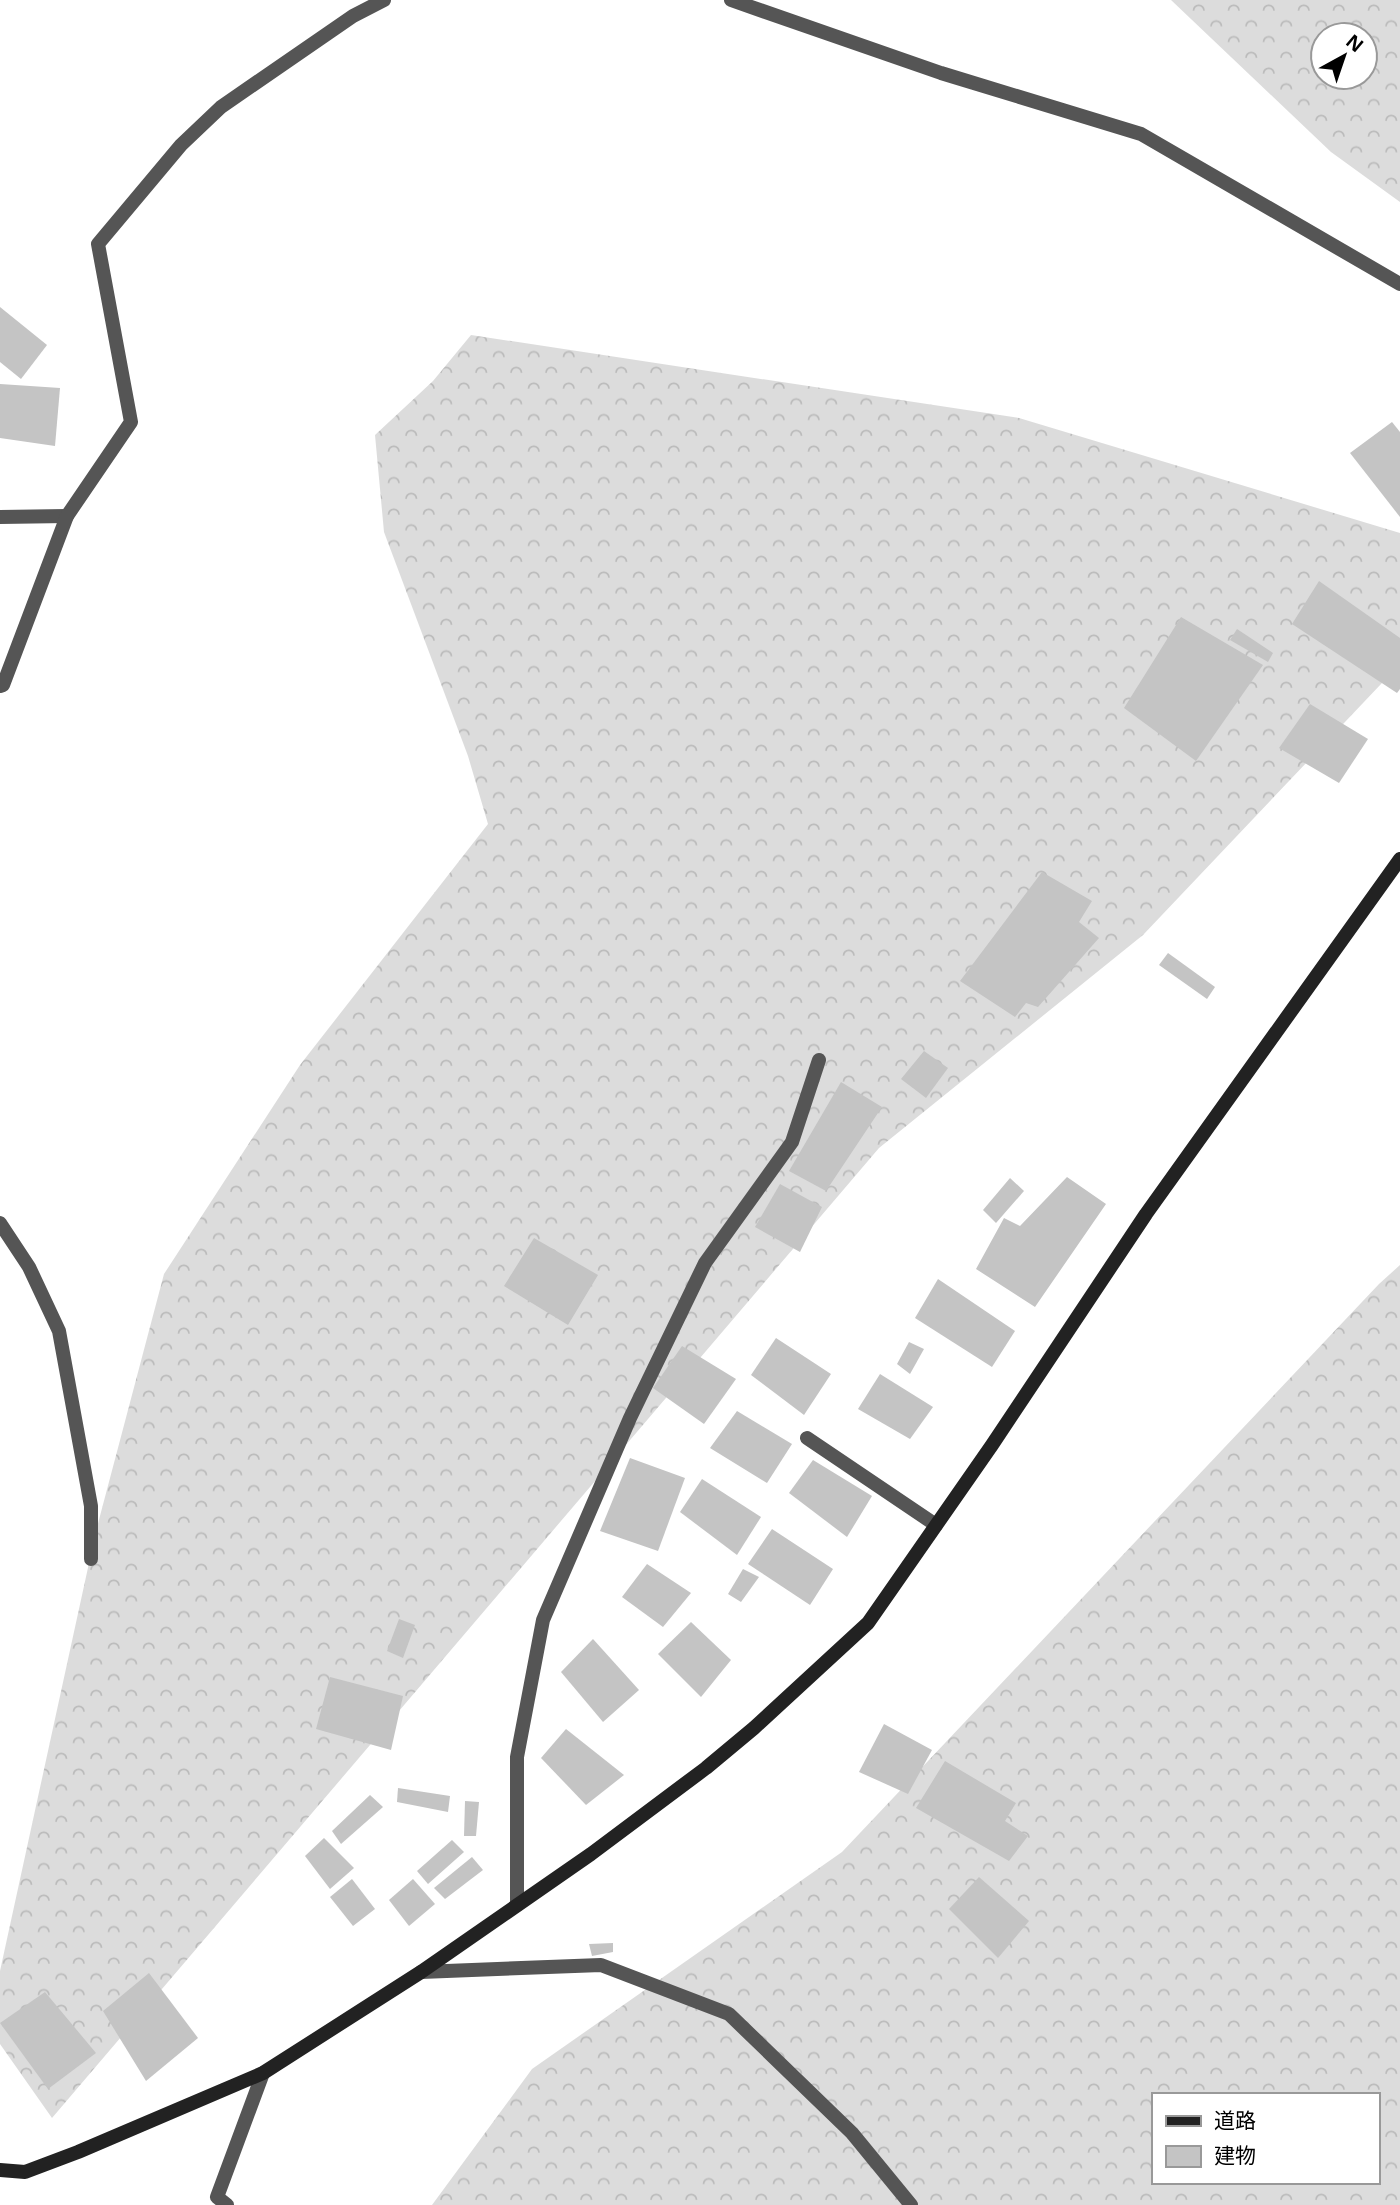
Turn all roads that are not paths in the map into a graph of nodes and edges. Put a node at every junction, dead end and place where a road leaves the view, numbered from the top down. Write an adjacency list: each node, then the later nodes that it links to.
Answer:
1 (384, 0): 4 (street)
2 (731, 0): 3 (street)
3 (1400, 284)
4 (67, 516): 5 (street); 6 (street)
5 (0, 517)
6 (0, 686)
7 (1400, 859): 11 (street)
8 (819, 1060): 13 (street)
9 (0, 1223): 12 (street)
10 (807, 1438): 11 (street)
11 (936, 1525): 13 (street)
12 (91, 1559)
13 (517, 1905): 14 (street)
14 (421, 1972): 15 (street); 18 (street)
15 (263, 2073): 16 (street); 17 (street)
16 (0, 2170)
17 (227, 2205)
18 (911, 2205)

